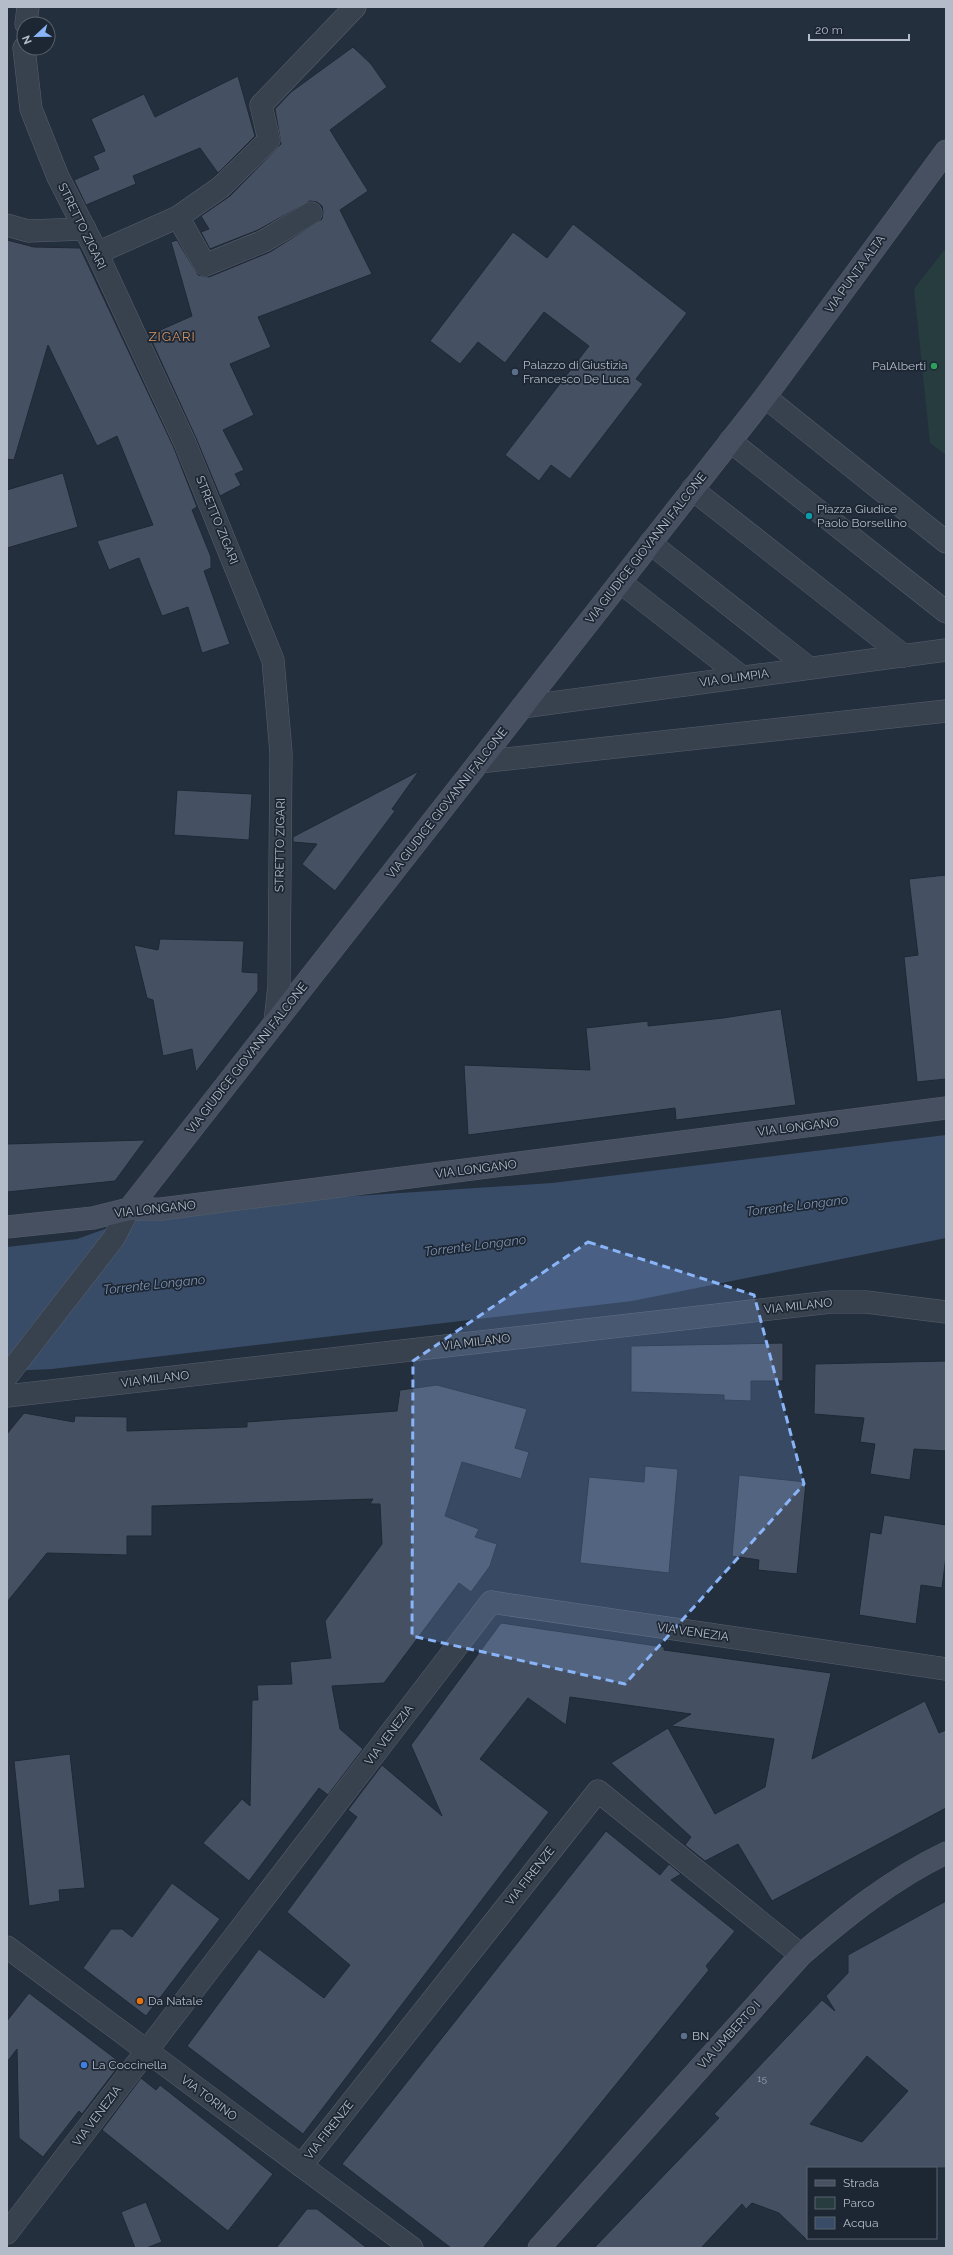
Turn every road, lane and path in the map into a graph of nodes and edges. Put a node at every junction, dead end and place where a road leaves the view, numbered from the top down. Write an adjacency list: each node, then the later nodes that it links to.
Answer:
1 (356, 7): 5 (street)
2 (25, 56): 7 (street, STRETTO ZIGARI)
3 (946, 151): 9 (street, VIA PUNTA ALTA)
4 (311, 213): 5 (street)
5 (178, 216): 8 (street)
6 (7, 225): 7 (street)
7 (85, 230): 8 (street, STRETTO ZIGARI)
8 (97, 253): 23 (street, STRETTO ZIGARI)
9 (764, 398): 10 (street, VIA GIUDICE GIOVANNI FALCONE); 12 (street)
10 (730, 441): 11 (street, VIA GIUDICE GIOVANNI FALCONE); 15 (street)
11 (692, 490): 13 (street, VIA GIUDICE GIOVANNI FALCONE); 17 (street)
12 (946, 542)
13 (650, 543): 14 (street, VIA GIUDICE GIOVANNI FALCONE); 18 (street)
14 (620, 582): 19 (street); 20 (street, VIA GIUDICE GIOVANNI FALCONE)
15 (946, 612)
16 (946, 650): 17 (street, VIA OLIMPIA)
17 (904, 656): 18 (street, VIA OLIMPIA)
18 (809, 668): 19 (street, VIA OLIMPIA)
19 (742, 677): 20 (street, VIA OLIMPIA)
20 (522, 707): 22 (street, VIA GIUDICE GIOVANNI FALCONE)
21 (945, 712): 22 (street)
22 (479, 762): 23 (street, VIA GIUDICE GIOVANNI FALCONE)
23 (275, 1022): 25 (street, VIA GIUDICE GIOVANNI FALCONE)
24 (946, 1108): 25 (street, VIA LONGANO)
25 (129, 1209): 26 (street, VIA LONGANO); 28 (street)
26 (7, 1227)
27 (946, 1312): 29 (street, VIA MILANO)
28 (8, 1375)
29 (7, 1396)
30 (946, 1669): 34 (street, VIA VENEZIA)
31 (946, 1853): 33 (street, VIA UMBERTO I)
32 (7, 1947): 34 (street, VIA TORINO)
33 (801, 1955): 35 (street, VIA FIRENZE); 38 (street, VIA UMBERTO I)
34 (147, 2051): 35 (street, VIA TORINO); 36 (street, VIA VENEZIA)
35 (301, 2166): 37 (street, VIA TORINO)
36 (7, 2233)
37 (412, 2248)
38 (539, 2248)

